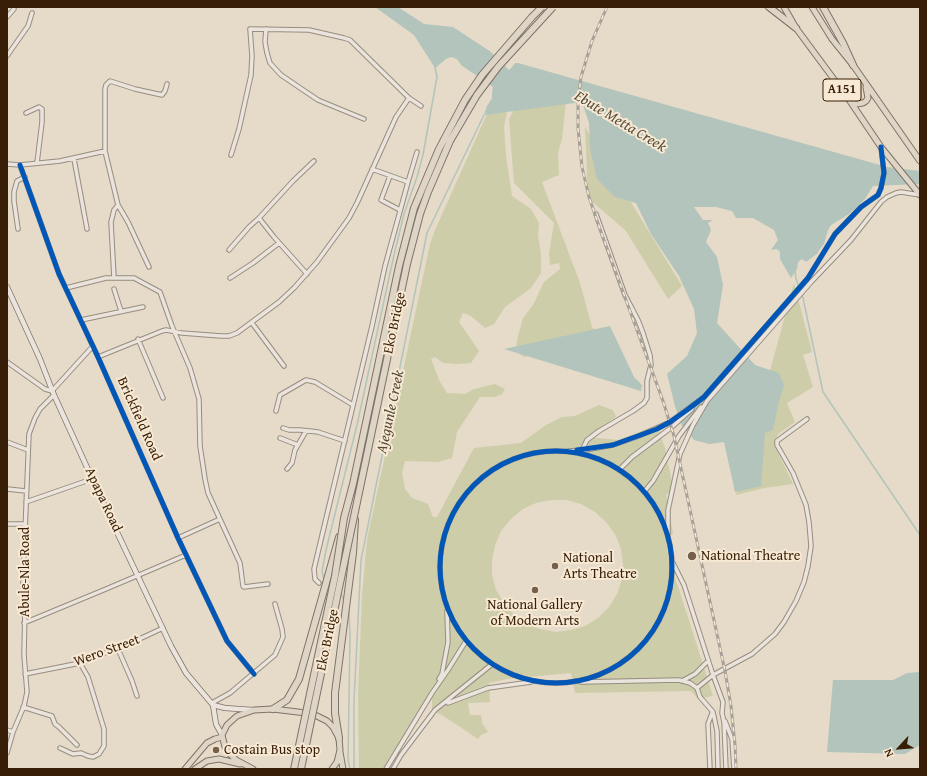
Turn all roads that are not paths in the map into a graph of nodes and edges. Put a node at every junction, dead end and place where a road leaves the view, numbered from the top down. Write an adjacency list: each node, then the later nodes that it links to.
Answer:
1 (541, 7): 85 (highway, Eko Bridge, bridge)
2 (553, 7): 84 (highway, Eko Bridge, bridge)
3 (769, 7): 10 (highway)
4 (784, 7): 10 (main road, A151)
5 (812, 7): 13 (main road, A151)
6 (823, 7): 13 (highway)
7 (14, 9): 9 (street)
8 (32, 12): 12 (street)
9 (7, 17)
10 (796, 28): 17 (main road, A151)
11 (266, 29): 16 (street); 20 (street); 24 (street)
12 (7, 56)
13 (853, 65): 15 (main road, A151)
14 (167, 84): 22 (street)
15 (866, 85): 17 (main road); 27 (main road, A151)
16 (409, 98): 18 (street); 31 (street)
17 (850, 101): 21 (main road, A151)
18 (421, 106)
19 (26, 113): 28 (street)
20 (364, 119)
21 (881, 146): 35 (main road, A151); 62 (street)
22 (105, 152): 25 (street); 36 (street)
23 (417, 152): 34 (street)
24 (230, 154)
25 (74, 159): 28 (street); 41 (street)
26 (314, 161): 39 (street)
27 (920, 161)
28 (37, 163): 30 (street)
29 (7, 164): 30 (street)
30 (20, 165): 33 (street, Brickfield Road)
31 (372, 169): 32 (street); 45 (street)
32 (390, 176): 34 (street); 37 (street)
33 (25, 177): 40 (street); 49 (street, Brickfield Road)
34 (408, 182): 37 (street)
35 (920, 195): 64 (street)
36 (118, 205): 44 (street); 46 (street)
37 (400, 210): 65 (street)
38 (596, 214): 75 (street)
39 (259, 218): 42 (street); 43 (street)
40 (18, 229)
41 (87, 229)
42 (279, 243): 45 (street); 47 (street)
43 (229, 250)
44 (149, 267)
45 (307, 274): 54 (street)
46 (114, 278): 49 (street); 55 (street)
47 (230, 278)
48 (7, 287): 61 (street, Apapa Road)
49 (66, 288): 53 (street, Brickfield Road)
50 (114, 289): 52 (street)
51 (143, 307): 52 (street)
52 (121, 311): 53 (street)
53 (81, 320): 57 (street, Brickfield Road)
54 (252, 323): 55 (street); 60 (street)
55 (174, 332): 56 (street); 86 (street)
56 (138, 339): 58 (street); 63 (street)
57 (93, 346): 58 (street, Brickfield Road); 61 (street, Abule-Nla Road)
58 (98, 357): 90 (street, Brickfield Road)
59 (7, 362): 61 (street)
60 (284, 366)
61 (53, 393): 74 (street, Abule-Nla Road); 79 (street, Apapa Road)
62 (704, 397): 75 (street); 78 (street)
63 (163, 398)
64 (707, 401): 82 (street); 89 (street)
65 (353, 405): 66 (street); 71 (street)
66 (276, 411)
67 (807, 419): 107 (street)
68 (283, 428): 69 (street)
69 (306, 431): 71 (street); 73 (street)
70 (280, 438): 73 (street)
71 (345, 440): 94 (street)
72 (7, 442): 74 (street)
73 (298, 445): 77 (street)
74 (28, 450): 81 (street, Abule-Nla Road)
75 (582, 450): 76 (street)
76 (562, 451): 78 (street); 97 (street)
77 (287, 469)
78 (619, 470): 82 (street)
79 (92, 479): 83 (street); 93 (street, Apapa Road)
80 (7, 488): 81 (street)
81 (26, 491): 83 (street, Abule-Nla Road)
82 (644, 492): 89 (street)
83 (26, 502): 88 (street, Abule-Nla Road)
84 (356, 506): 124 (highway, bridge); 134 (highway, Eko Bridge, bridge)
85 (344, 518): 117 (highway, bridge); 133 (highway, Eko Bridge, bridge)
86 (220, 519): 90 (street); 95 (street)
87 (7, 524): 88 (street)
88 (24, 524): 98 (street, Abule-Nla Road)
89 (668, 537): 92 (street)
90 (178, 538): 91 (street, Brickfield Road)
91 (186, 554): 93 (street); 106 (street, Brickfield Road)
92 (673, 562): 102 (street); 110 (street)
93 (138, 576): 98 (street); 99 (street, Apapa Road)
94 (319, 583)
95 (268, 584)
96 (275, 604): 106 (street)
97 (447, 608): 100 (street); 112 (street)
98 (24, 622): 105 (street, Abule-Nla Road)
99 (164, 628): 101 (street, Wero Street); 114 (street, Apapa Road)
100 (466, 641): 104 (street); 112 (street)
101 (118, 649): 103 (street, Wero Street); 113 (street)
102 (708, 661): 107 (street); 108 (street)
103 (80, 663): 105 (street, Wero Street); 126 (street)
104 (492, 665): 109 (street); 116 (street)
105 (25, 674): 115 (street, Abule-Nla Road)
106 (254, 674): 114 (street)
107 (713, 675): 111 (street); 120 (street)
108 (682, 681): 110 (street); 111 (street)
109 (534, 682): 110 (street); 116 (street)
110 (578, 682)
111 (697, 688): 119 (street)
112 (432, 693): 137 (street)
113 (137, 696)
114 (213, 704): 118 (street); 123 (street)
115 (24, 706): 122 (street, Abule-Nla Road); 125 (street)
116 (441, 706): 138 (street)
117 (273, 708): 118 (main road); 124 (main road)
118 (254, 710): 123 (main road)
119 (713, 712): 139 (street); 140 (street)
120 (722, 713): 141 (street); 142 (street)
121 (7, 730): 122 (street)
122 (13, 732): 128 (street, Abule-Nla Road)
123 (222, 736): 129 (main road); 130 (main road)
124 (339, 738): 127 (main road)
125 (77, 745)
126 (60, 748)
127 (340, 750): 135 (main road); 136 (main road)
128 (7, 754)
129 (244, 765): 131 (main road); 132 (main road)
130 (185, 769)
131 (195, 769)
132 (253, 769)
133 (294, 769)
134 (301, 769)
135 (332, 769)
136 (343, 769)
137 (386, 769)
138 (393, 769)
139 (710, 769)
140 (718, 769)
141 (726, 769)
142 (734, 769)

